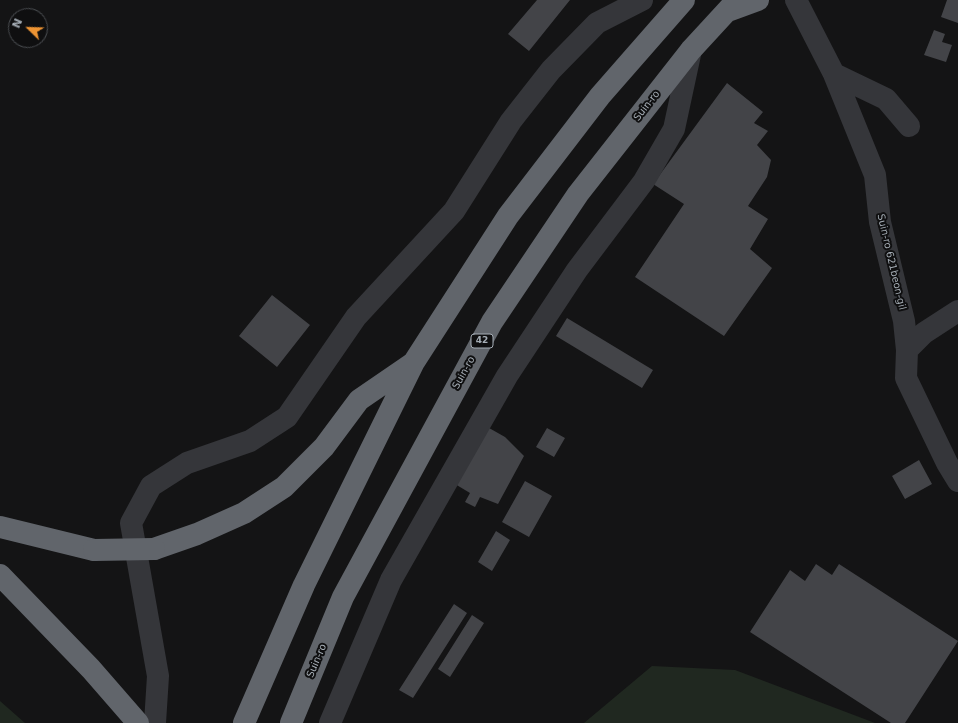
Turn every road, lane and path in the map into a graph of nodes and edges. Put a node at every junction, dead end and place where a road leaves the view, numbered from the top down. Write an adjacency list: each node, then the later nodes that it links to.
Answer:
1 (642, 0): 18 (street)
2 (665, 0): 9 (highway)
3 (684, 0): 9 (highway)
4 (758, 0): 6 (highway)
5 (796, 0): 8 (street, Suin-ro 621beon-gil)
6 (733, 5): 7 (highway, Suin-ro / 42)
7 (691, 50): 20 (highway, Suin-ro / 42); 21 (street)
8 (834, 74): 10 (street); 12 (street, Suin-ro 621beon-gil)
9 (600, 96): 13 (highway)
10 (909, 126)
11 (958, 311): 12 (street)
12 (907, 350): 14 (street, Suin-ro 621beon-gil)
13 (414, 362): 15 (highway, bridge); 19 (highway)
14 (958, 481)
15 (0, 527)
16 (0, 575): 17 (highway)
17 (138, 723)
18 (155, 723)
19 (244, 723)
20 (291, 723)
21 (330, 723)

